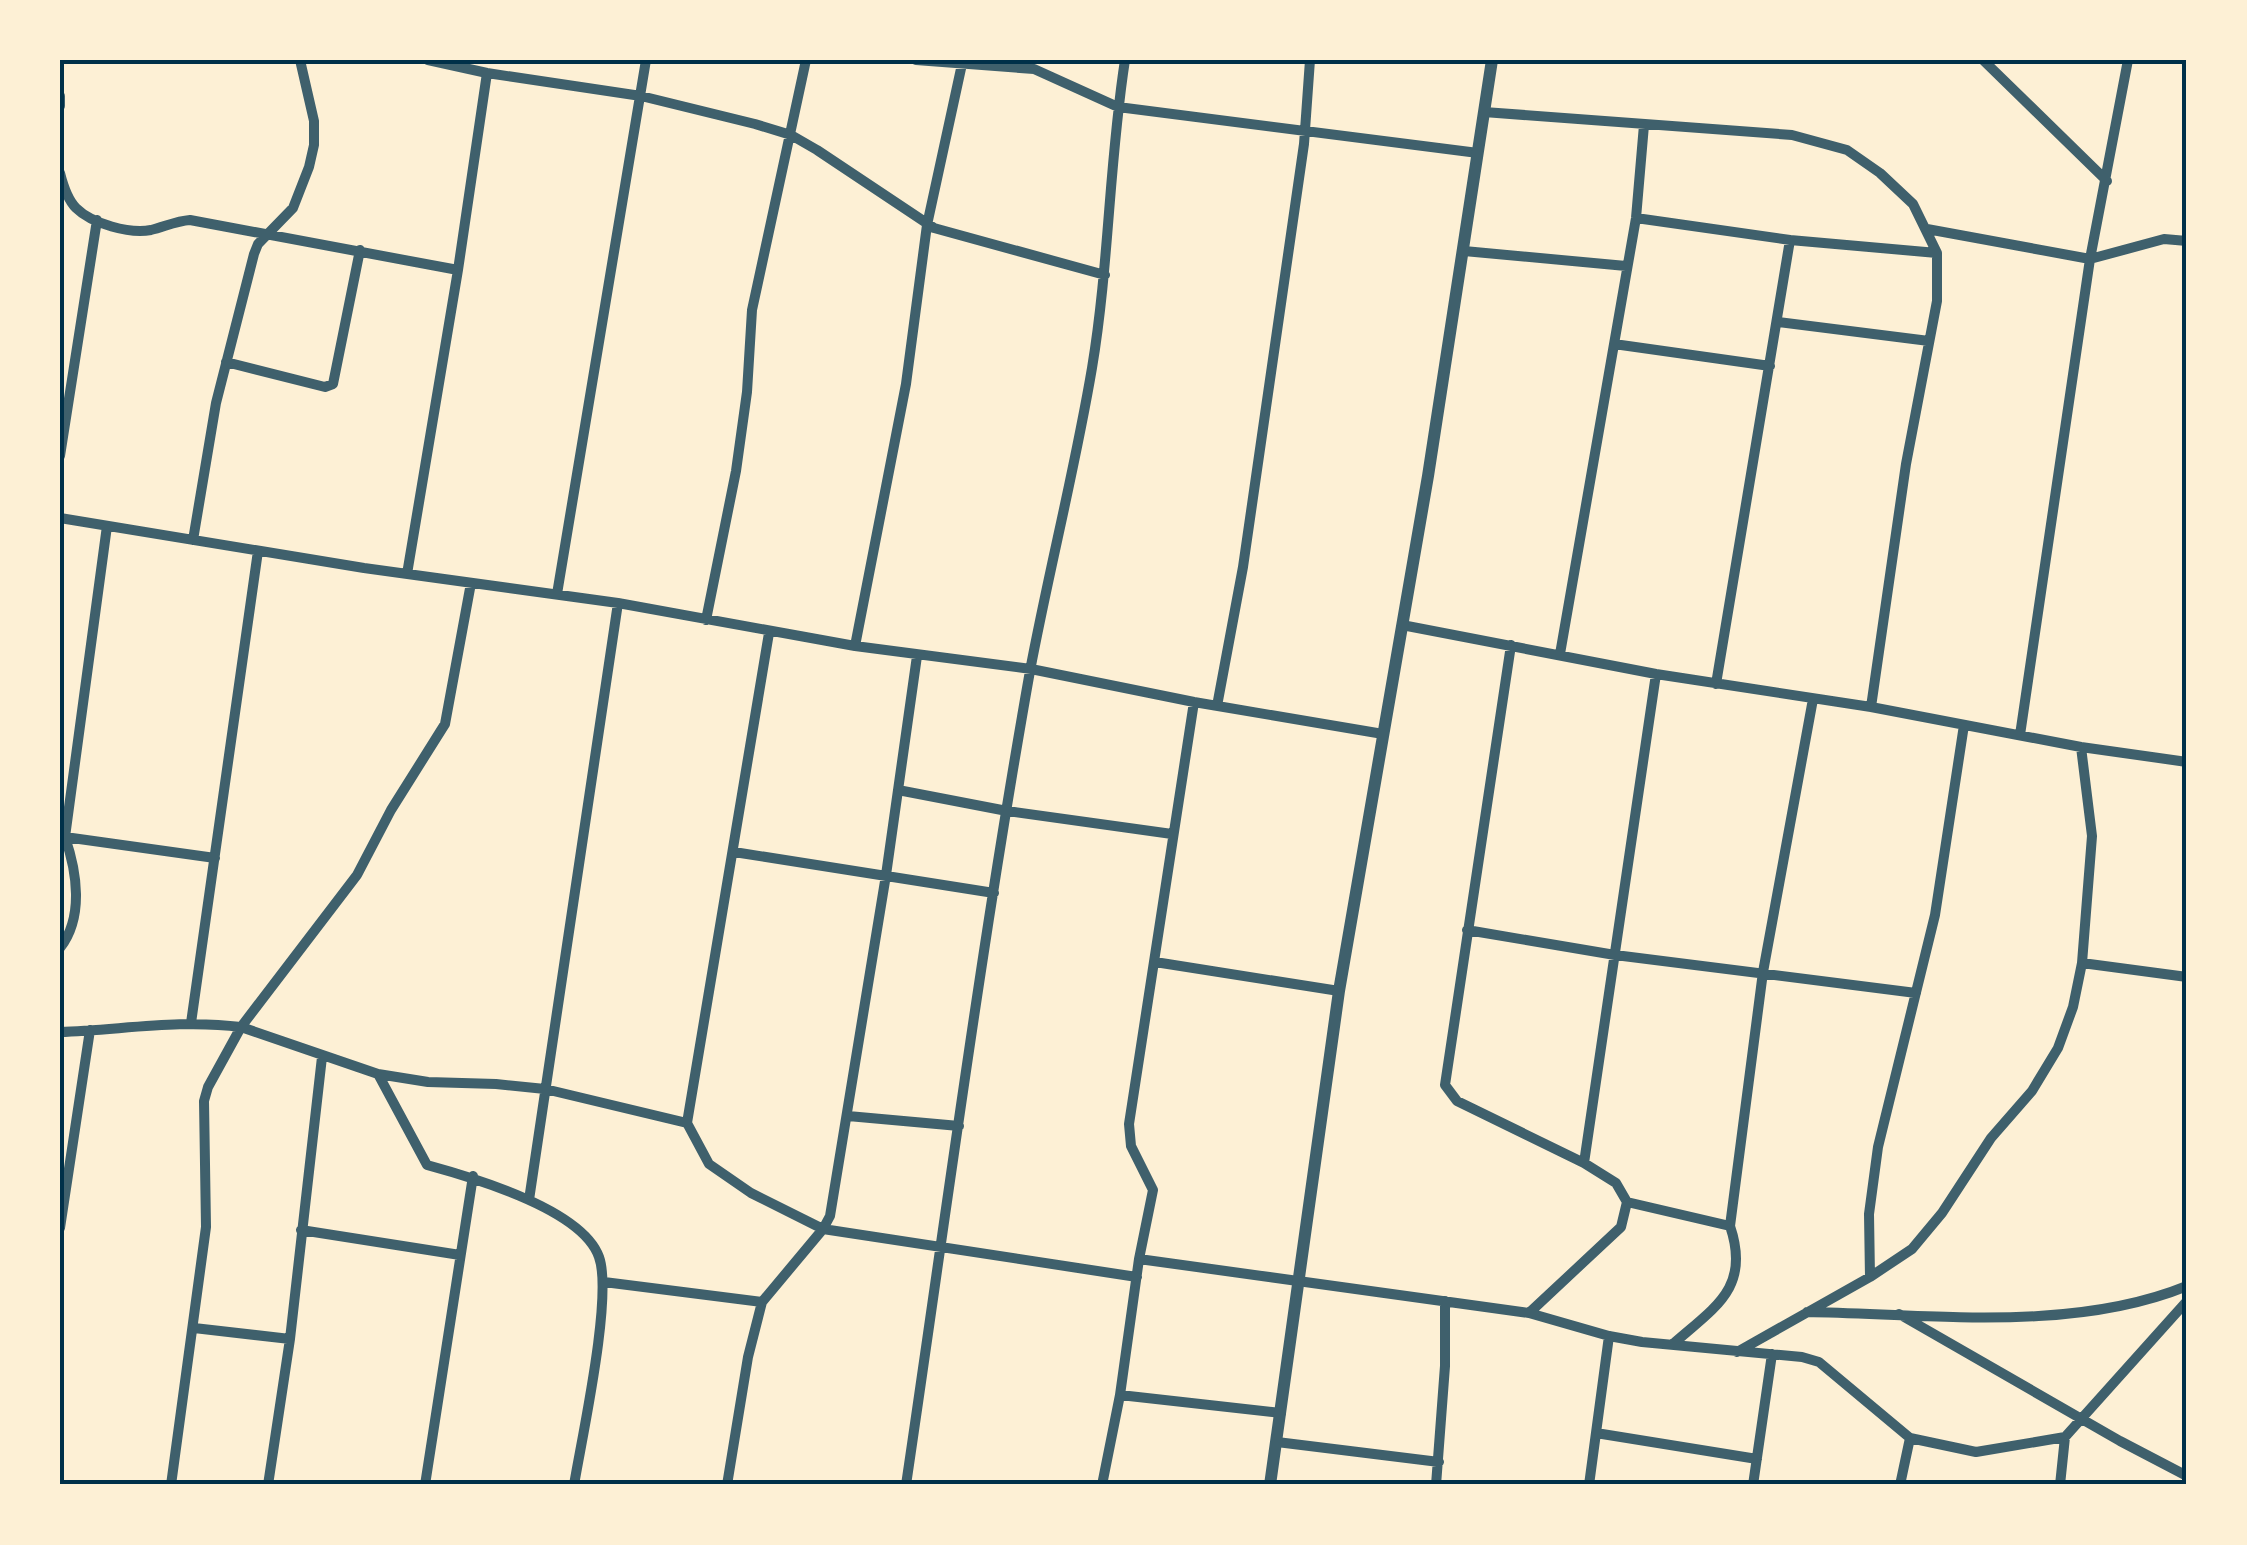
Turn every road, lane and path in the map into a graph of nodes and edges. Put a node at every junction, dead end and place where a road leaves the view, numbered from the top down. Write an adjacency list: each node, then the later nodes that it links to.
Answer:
1 (300, 60): 29 (street)
2 (428, 60): 13 (street)
3 (646, 60): 15 (street)
4 (806, 60): 21 (street)
5 (916, 60): 11 (street)
6 (1126, 60): 17 (street)
7 (1310, 60): 20 (street)
8 (1492, 60): 18 (street)
9 (1984, 60): 24 (street)
10 (2128, 60): 24 (street)
11 (962, 64): 12 (street); 27 (street)
12 (1013, 64): 17 (street)
13 (487, 74): 15 (street); 37 (street)
14 (60, 96): 16 (street)
15 (642, 96): 21 (street); 51 (street)
16 (60, 106)
17 (1118, 107): 20 (street); 38 (street)
18 (1484, 112): 19 (street); 22 (street)
19 (1644, 125): 25 (street); 28 (street)
20 (1306, 130): 22 (street); 65 (street)
21 (791, 135): 27 (street); 53 (street)
22 (1478, 153): 33 (street)
23 (60, 173): 26 (street)
24 (2107, 181): 35 (street)
25 (1636, 218): 30 (street); 36 (street)
26 (97, 220): 29 (street); 44 (street)
27 (927, 225): 38 (street); 57 (street)
28 (1927, 228): 34 (street); 35 (street)
29 (268, 234): 32 (street); 42 (street)
30 (1790, 240): 34 (street); 39 (street)
31 (2187, 241): 35 (street)
32 (360, 250): 37 (street); 42 (street)
33 (1464, 252): 36 (street); 54 (street)
34 (1937, 253): 40 (street)
35 (2090, 259): 69 (street)
36 (1626, 266): 41 (street)
37 (458, 270): 49 (street)
38 (1105, 275): 60 (street)
39 (1778, 322): 40 (street); 43 (street)
40 (1930, 342): 66 (street)
41 (1614, 344): 43 (street); 58 (street)
42 (226, 362): 47 (street)
43 (1770, 366): 62 (street)
44 (60, 456)
45 (60, 518): 46 (street)
46 (107, 526): 47 (street); 75 (street)
47 (193, 540): 48 (street)
48 (258, 550): 49 (street); 77 (street)
49 (407, 574): 50 (street)
50 (470, 583): 51 (street); 90 (street)
51 (557, 594): 52 (street)
52 (618, 603): 53 (street); 95 (street)
53 (706, 620): 55 (street)
54 (1402, 625): 56 (street); 68 (street)
55 (769, 632): 57 (street); 76 (street)
56 (1510, 644): 58 (street); 80 (street)
57 (855, 646): 59 (street)
58 (1560, 654): 61 (street)
59 (917, 656): 60 (street); 72 (street)
60 (1031, 669): 64 (street); 73 (street)
61 (1656, 674): 62 (street); 82 (street)
62 (1716, 684): 63 (street)
63 (1813, 699): 66 (street); 85 (street)
64 (1194, 702): 65 (street); 74 (street)
65 (1217, 706): 68 (street)
66 (1871, 707): 67 (street)
67 (1964, 725): 69 (street); 88 (street)
68 (1383, 734): 87 (street)
69 (2020, 735): 70 (street)
70 (2081, 747): 71 (street); 84 (street)
71 (2187, 762)
72 (898, 790): 73 (street); 78 (street)
73 (1007, 811): 74 (street); 79 (street)
74 (1172, 834): 83 (street)
75 (66, 837): 77 (street); 81 (street)
76 (734, 852): 78 (street); 97 (street)
77 (216, 858): 89 (street)
78 (886, 875): 79 (street); 96 (street)
79 (994, 893): 98 (street)
80 (1467, 930): 82 (street); 99 (street)
81 (60, 948)
82 (1615, 954): 85 (street); 99 (street)
83 (1155, 962): 87 (street); 109 (street)
84 (2082, 963): 86 (street); 111 (street)
85 (1763, 972): 88 (street); 103 (street)
86 (2187, 977)
87 (1339, 991): 112 (street)
88 (1916, 993): 111 (street)
89 (191, 1023): 90 (street); 91 (street)
90 (241, 1028): 93 (street); 121 (street)
91 (90, 1030): 92 (street); 104 (street)
92 (60, 1032)
93 (322, 1057): 94 (street); 106 (street)
94 (378, 1074): 95 (street); 100 (street)
95 (545, 1089): 97 (street); 101 (street)
96 (848, 1116): 98 (street); 105 (street)
97 (687, 1123): 105 (street)
98 (959, 1126): 107 (street)
99 (1584, 1163): 102 (street)
100 (473, 1176): 101 (street); 108 (street)
101 (529, 1200): 113 (street)
102 (1627, 1202): 103 (street); 119 (street)
103 (1730, 1226): 124 (street)
104 (60, 1228)
105 (823, 1229): 107 (street); 116 (street)
106 (301, 1230): 108 (street); 123 (street)
107 (942, 1246): 110 (street); 142 (street)
108 (460, 1255): 139 (street)
109 (1140, 1259): 110 (street); 112 (street)
110 (1137, 1276): 127 (street)
111 (1870, 1277): 118 (street)
112 (1298, 1280): 117 (street); 128 (street)
113 (604, 1282): 116 (street); 140 (street)
114 (2187, 1286): 120 (street)
115 (2187, 1300): 129 (street)
116 (762, 1302): 141 (street)
117 (1445, 1302): 119 (street); 135 (street)
118 (1806, 1312): 120 (street); 125 (street)
119 (1529, 1313): 122 (street)
120 (1898, 1314): 129 (street)
121 (194, 1328): 123 (street); 137 (street)
122 (1609, 1336): 124 (street); 130 (street)
123 (290, 1340): 138 (street)
124 (1674, 1344): 125 (street)
125 (1737, 1352): 126 (street)
126 (1772, 1354): 132 (street); 134 (street)
127 (1120, 1395): 128 (street); 143 (street)
128 (1282, 1412): 133 (street)
129 (2081, 1418): 131 (street); 136 (street)
130 (1596, 1433): 134 (street); 146 (street)
131 (2064, 1437): 132 (street); 149 (street)
132 (1910, 1438): 148 (street)
133 (1277, 1442): 135 (street); 144 (street)
134 (1756, 1459): 147 (street)
135 (1439, 1462): 145 (street)
136 (2187, 1476)
137 (171, 1485)
138 (268, 1485)
139 (424, 1485)
140 (574, 1485)
141 (728, 1485)
142 (906, 1485)
143 (1102, 1485)
144 (1270, 1485)
145 (1436, 1485)
146 (1589, 1485)
147 (1753, 1485)
148 (1900, 1485)
149 (2060, 1485)

